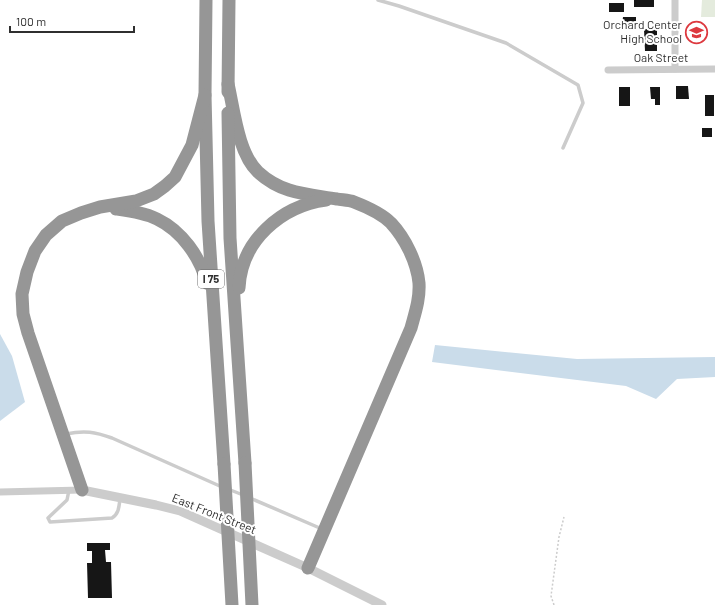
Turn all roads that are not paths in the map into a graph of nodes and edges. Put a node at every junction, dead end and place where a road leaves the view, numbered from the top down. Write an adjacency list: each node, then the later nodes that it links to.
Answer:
1 (206, 0): 9 (highway, I 75)
2 (229, 0): 8 (highway, I 75)
3 (378, 0): 10 (lane)
4 (676, 0): 5 (street)
5 (675, 69): 6 (street, Oak Street); 7 (street, Oak Street)
6 (715, 69)
7 (608, 70)
8 (228, 84): 11 (highway); 14 (highway, I 75)
9 (205, 95): 12 (highway); 13 (highway, I 75)
10 (563, 148)
11 (334, 199): 14 (highway); 20 (highway)
12 (100, 207): 13 (highway); 15 (highway)
13 (214, 330): 22 (highway, I 75, bridge)
14 (237, 340): 23 (highway, I 75, bridge)
15 (63, 434): 17 (highway); 20 (lane)
16 (69, 490): 17 (street, East Front Street); 18 (street, East Front Street); 19 (lane)
17 (82, 490): 19 (street, East Front Street)
18 (0, 492)
19 (120, 497): 21 (street, East Front Street)
20 (325, 530): 21 (highway)
21 (308, 568): 24 (street, East Front Street)
22 (232, 605)
23 (252, 605)
24 (382, 605)

